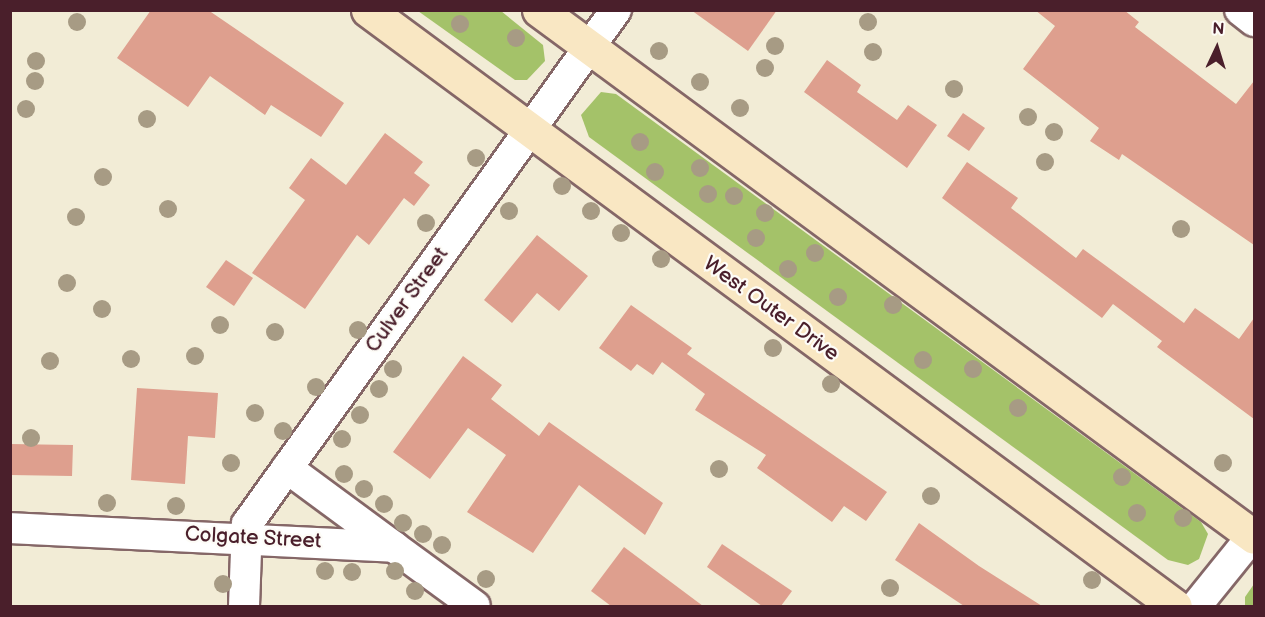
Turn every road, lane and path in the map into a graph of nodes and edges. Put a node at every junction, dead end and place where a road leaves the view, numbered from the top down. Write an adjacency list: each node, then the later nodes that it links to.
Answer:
1 (368, 10): 7 (main road, West Outer Drive)
2 (539, 10): 6 (main road)
3 (616, 10): 6 (street, Culver Street)
4 (1240, 10): 5 (street)
5 (1254, 21)
6 (588, 49): 7 (street, Culver Street); 10 (main road)
7 (530, 129): 8 (street, Culver Street); 15 (main road, West Outer Drive)
8 (287, 468): 11 (street, Culver Street); 12 (street)
9 (10, 528): 11 (street, Colgate Street)
10 (1254, 535): 16 (street)
11 (247, 538): 12 (street, Colgate Street); 13 (street, Culver Street)
12 (394, 547): 14 (street)
13 (244, 606)
14 (476, 606)
15 (1175, 606)
16 (1196, 606)

